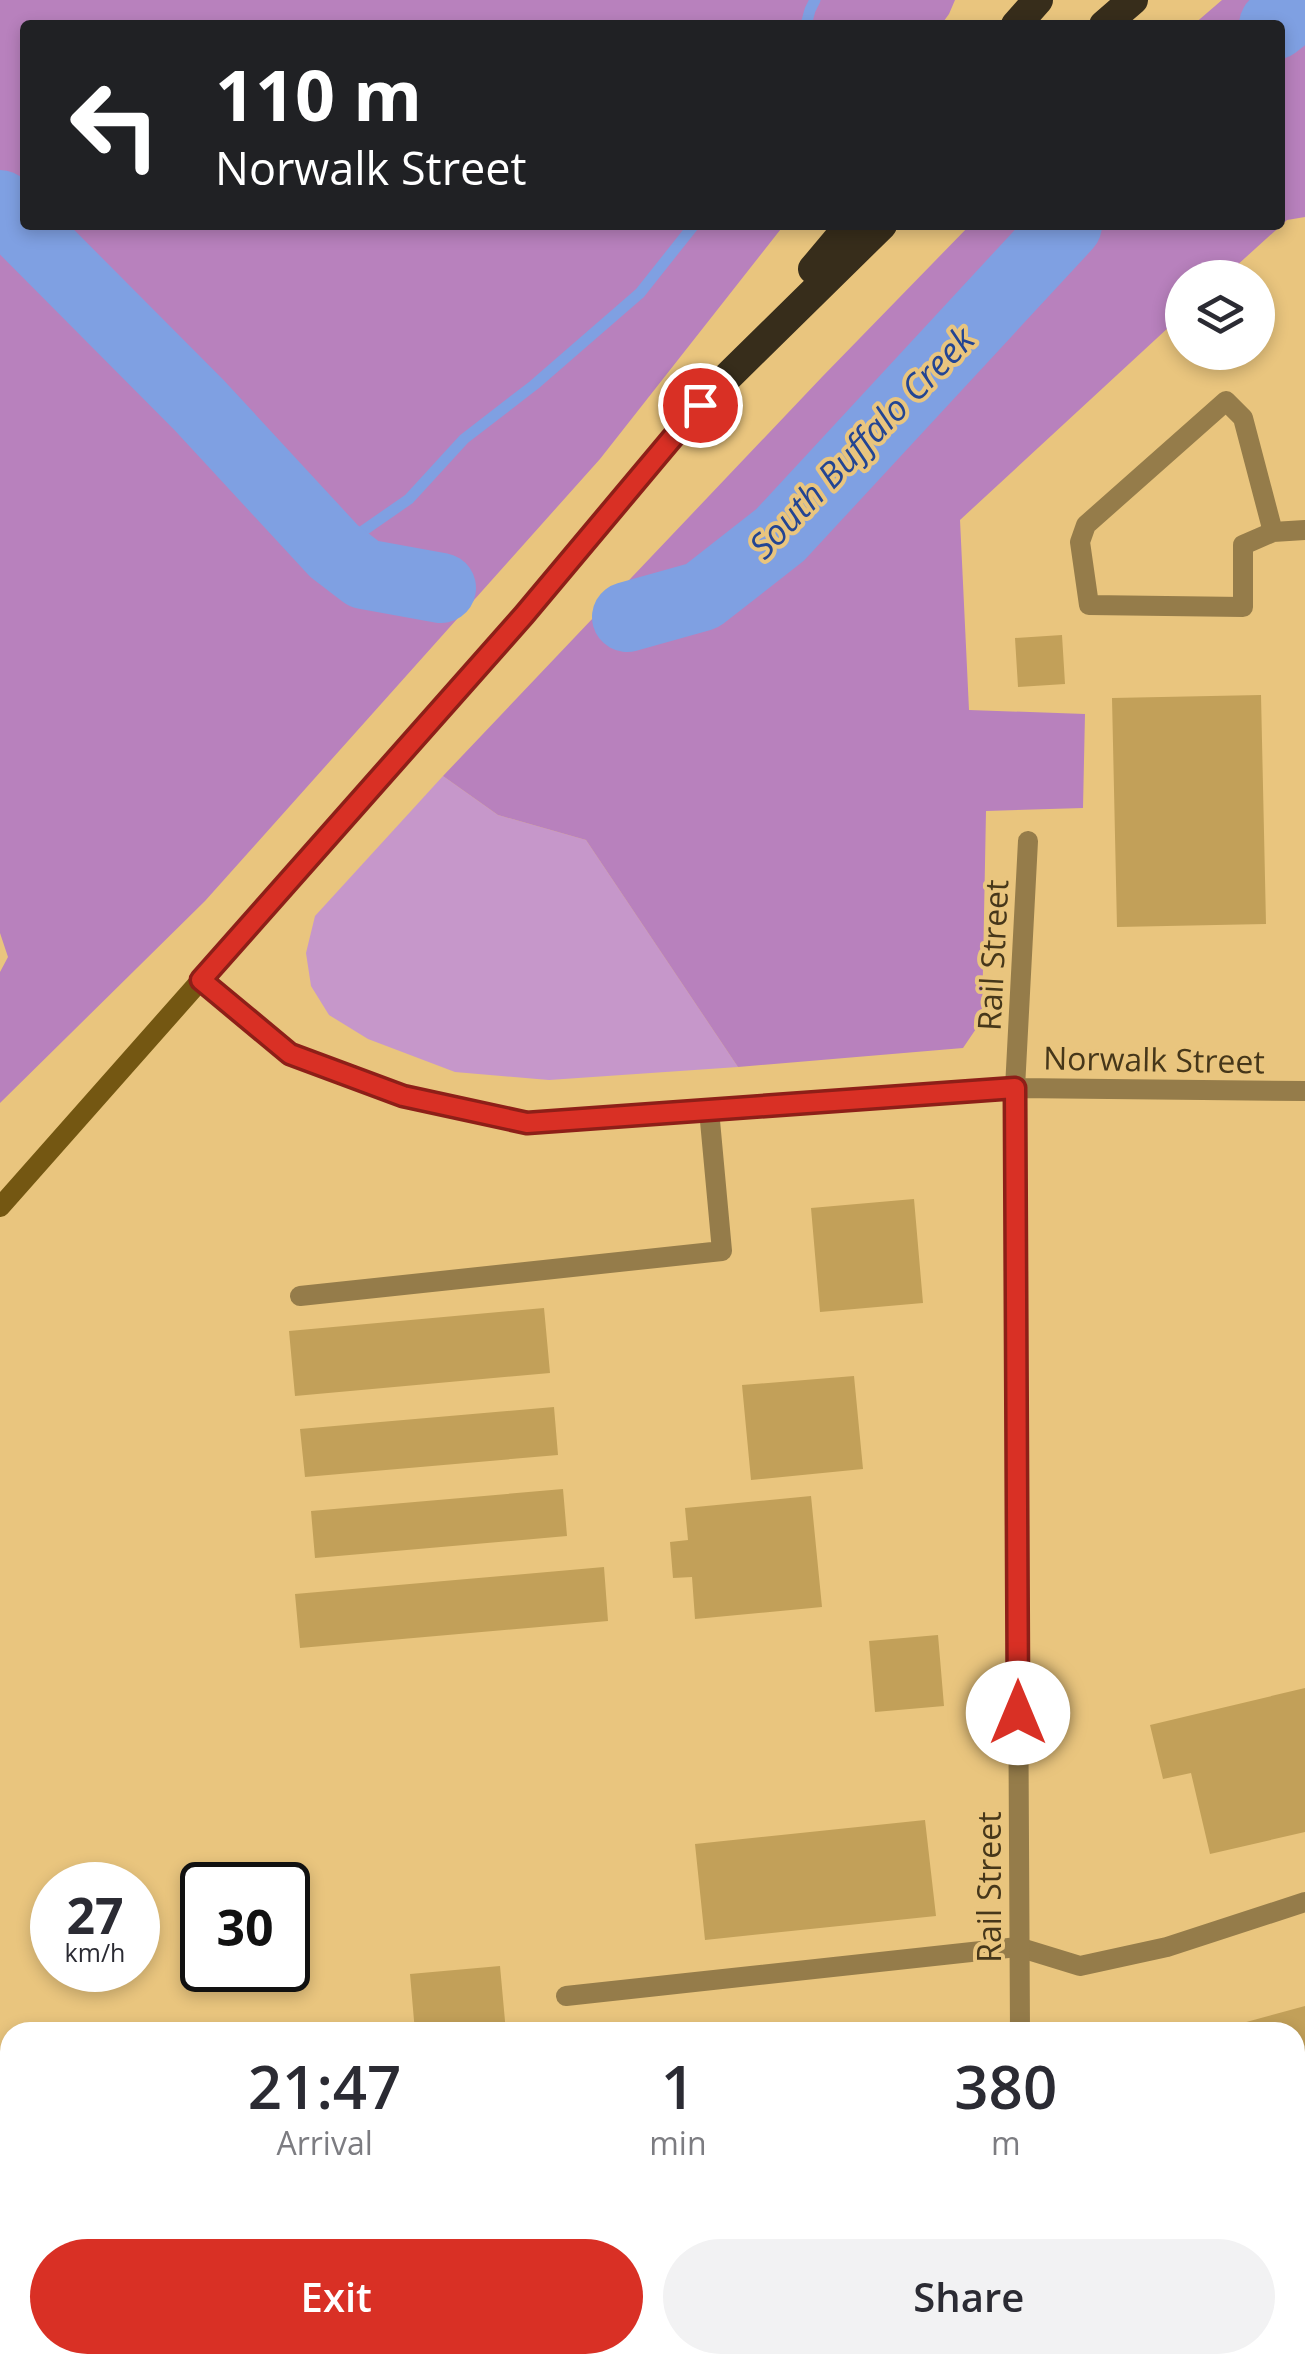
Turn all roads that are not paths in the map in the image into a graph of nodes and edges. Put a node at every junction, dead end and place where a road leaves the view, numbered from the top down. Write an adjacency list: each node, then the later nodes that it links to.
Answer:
1 (1038, 0): 3 (highway)
2 (1134, 0): 4 (highway)
3 (1020, 20)
4 (1110, 20)
5 (846, 230): 7 (highway)
6 (877, 230): 7 (highway)
7 (700, 405): 11 (main road)
8 (1305, 530): 9 (street)
9 (1272, 532): 9 (street)
10 (1028, 841): 12 (street, Rail Street)
11 (201, 980): 14 (street, Norwalk Street); 15 (main road)
12 (1015, 1088): 13 (street, Norwalk Street); 14 (street, Norwalk Street); 18 (street, Rail Street)
13 (1305, 1092)
14 (709, 1110): 16 (street)
15 (0, 1207)
16 (300, 1296)
17 (1305, 1902): 18 (street)
18 (1018, 1947): 19 (street); 20 (street, Rail Street)
19 (566, 1996)
20 (1020, 2022)

